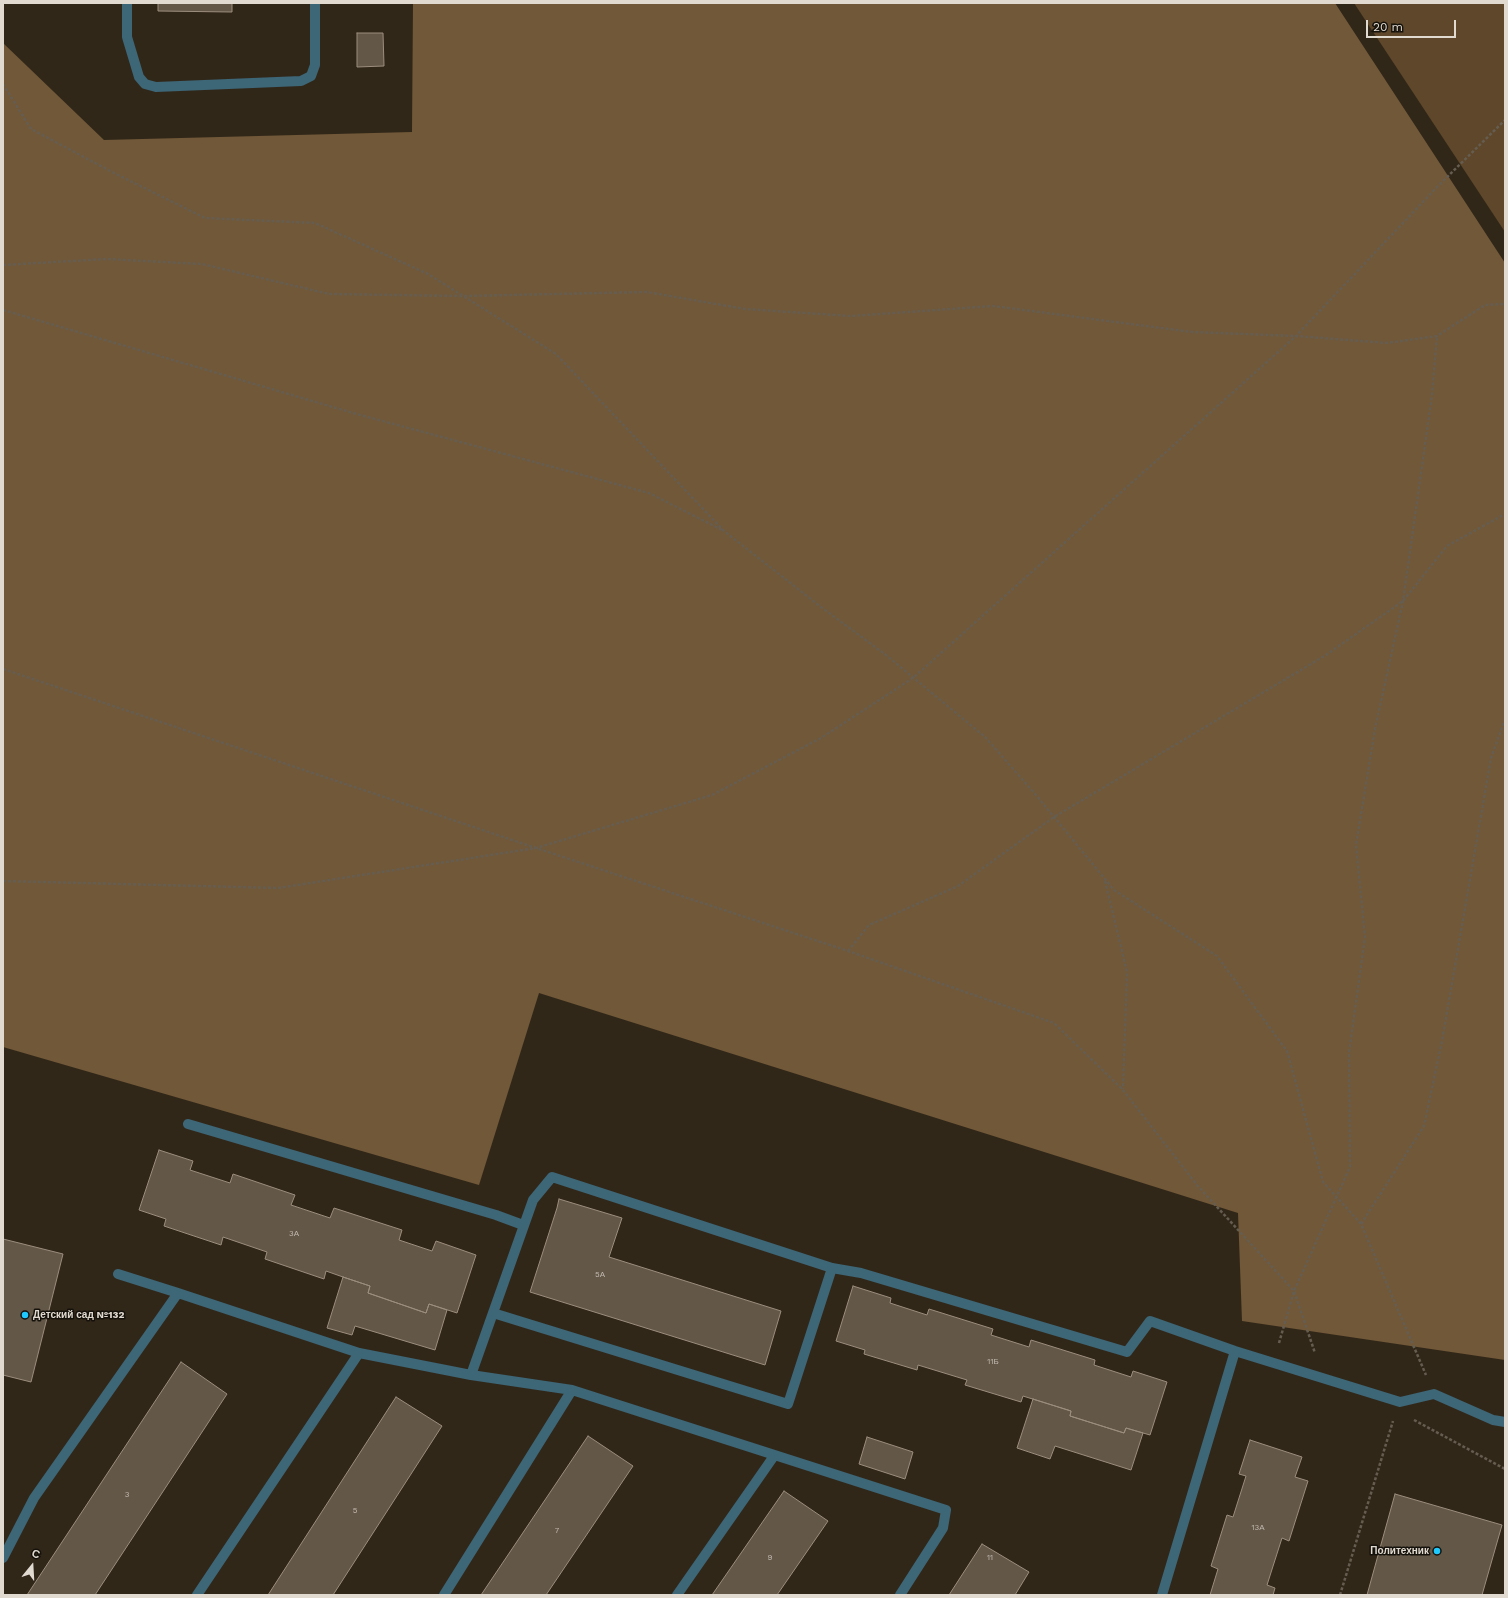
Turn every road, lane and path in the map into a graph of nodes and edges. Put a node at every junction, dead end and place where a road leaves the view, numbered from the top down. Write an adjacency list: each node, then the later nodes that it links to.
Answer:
1 (127, 3): 2 (lane)
2 (315, 3)
3 (3, 84): 6 (path)
4 (1505, 120): 9 (path)
5 (3, 265): 6 (path)
6 (464, 296): 9 (path); 12 (path)
7 (1505, 304): 10 (path)
8 (3, 310): 12 (path)
9 (1296, 336): 10 (path); 15 (path)
10 (1437, 336): 13 (path)
11 (1505, 514): 13 (path)
12 (724, 531): 15 (path)
13 (1403, 602): 17 (path); 24 (path)
14 (3, 669): 18 (path)
15 (913, 678): 17 (path); 18 (path)
16 (1505, 719): 25 (path)
17 (1054, 817): 19 (path); 21 (path)
18 (536, 848): 20 (path); 21 (path)
19 (1105, 879): 22 (path); 24 (path)
20 (3, 881)
21 (848, 951): 22 (path)
22 (1123, 1090): 29 (path)
23 (188, 1124): 26 (lane)
24 (1337, 1197): 25 (path); 29 (path)
25 (1361, 1224): 38 (path)
26 (523, 1225): 27 (lane); 31 (lane)
27 (832, 1268): 31 (lane); 32 (lane)
28 (118, 1274): 30 (lane)
29 (1294, 1291): 34 (path); 36 (path)
30 (178, 1293): 33 (lane); 43 (lane)
31 (493, 1313): 35 (lane)
32 (1235, 1350): 34 (lane); 48 (lane)
33 (359, 1353): 35 (lane); 44 (lane)
34 (1273, 1362): 36 (lane)
35 (471, 1375): 37 (lane)
36 (1324, 1378): 39 (lane)
37 (572, 1390): 41 (lane); 45 (lane)
38 (1434, 1394): 39 (lane); 40 (lane)
39 (1398, 1406): 42 (path); 49 (path)
40 (1505, 1422)
41 (774, 1456): 46 (lane); 47 (lane)
42 (1505, 1469)
43 (3, 1558)
44 (197, 1595)
45 (444, 1595)
46 (676, 1595)
47 (900, 1595)
48 (1162, 1595)
49 (1340, 1595)

